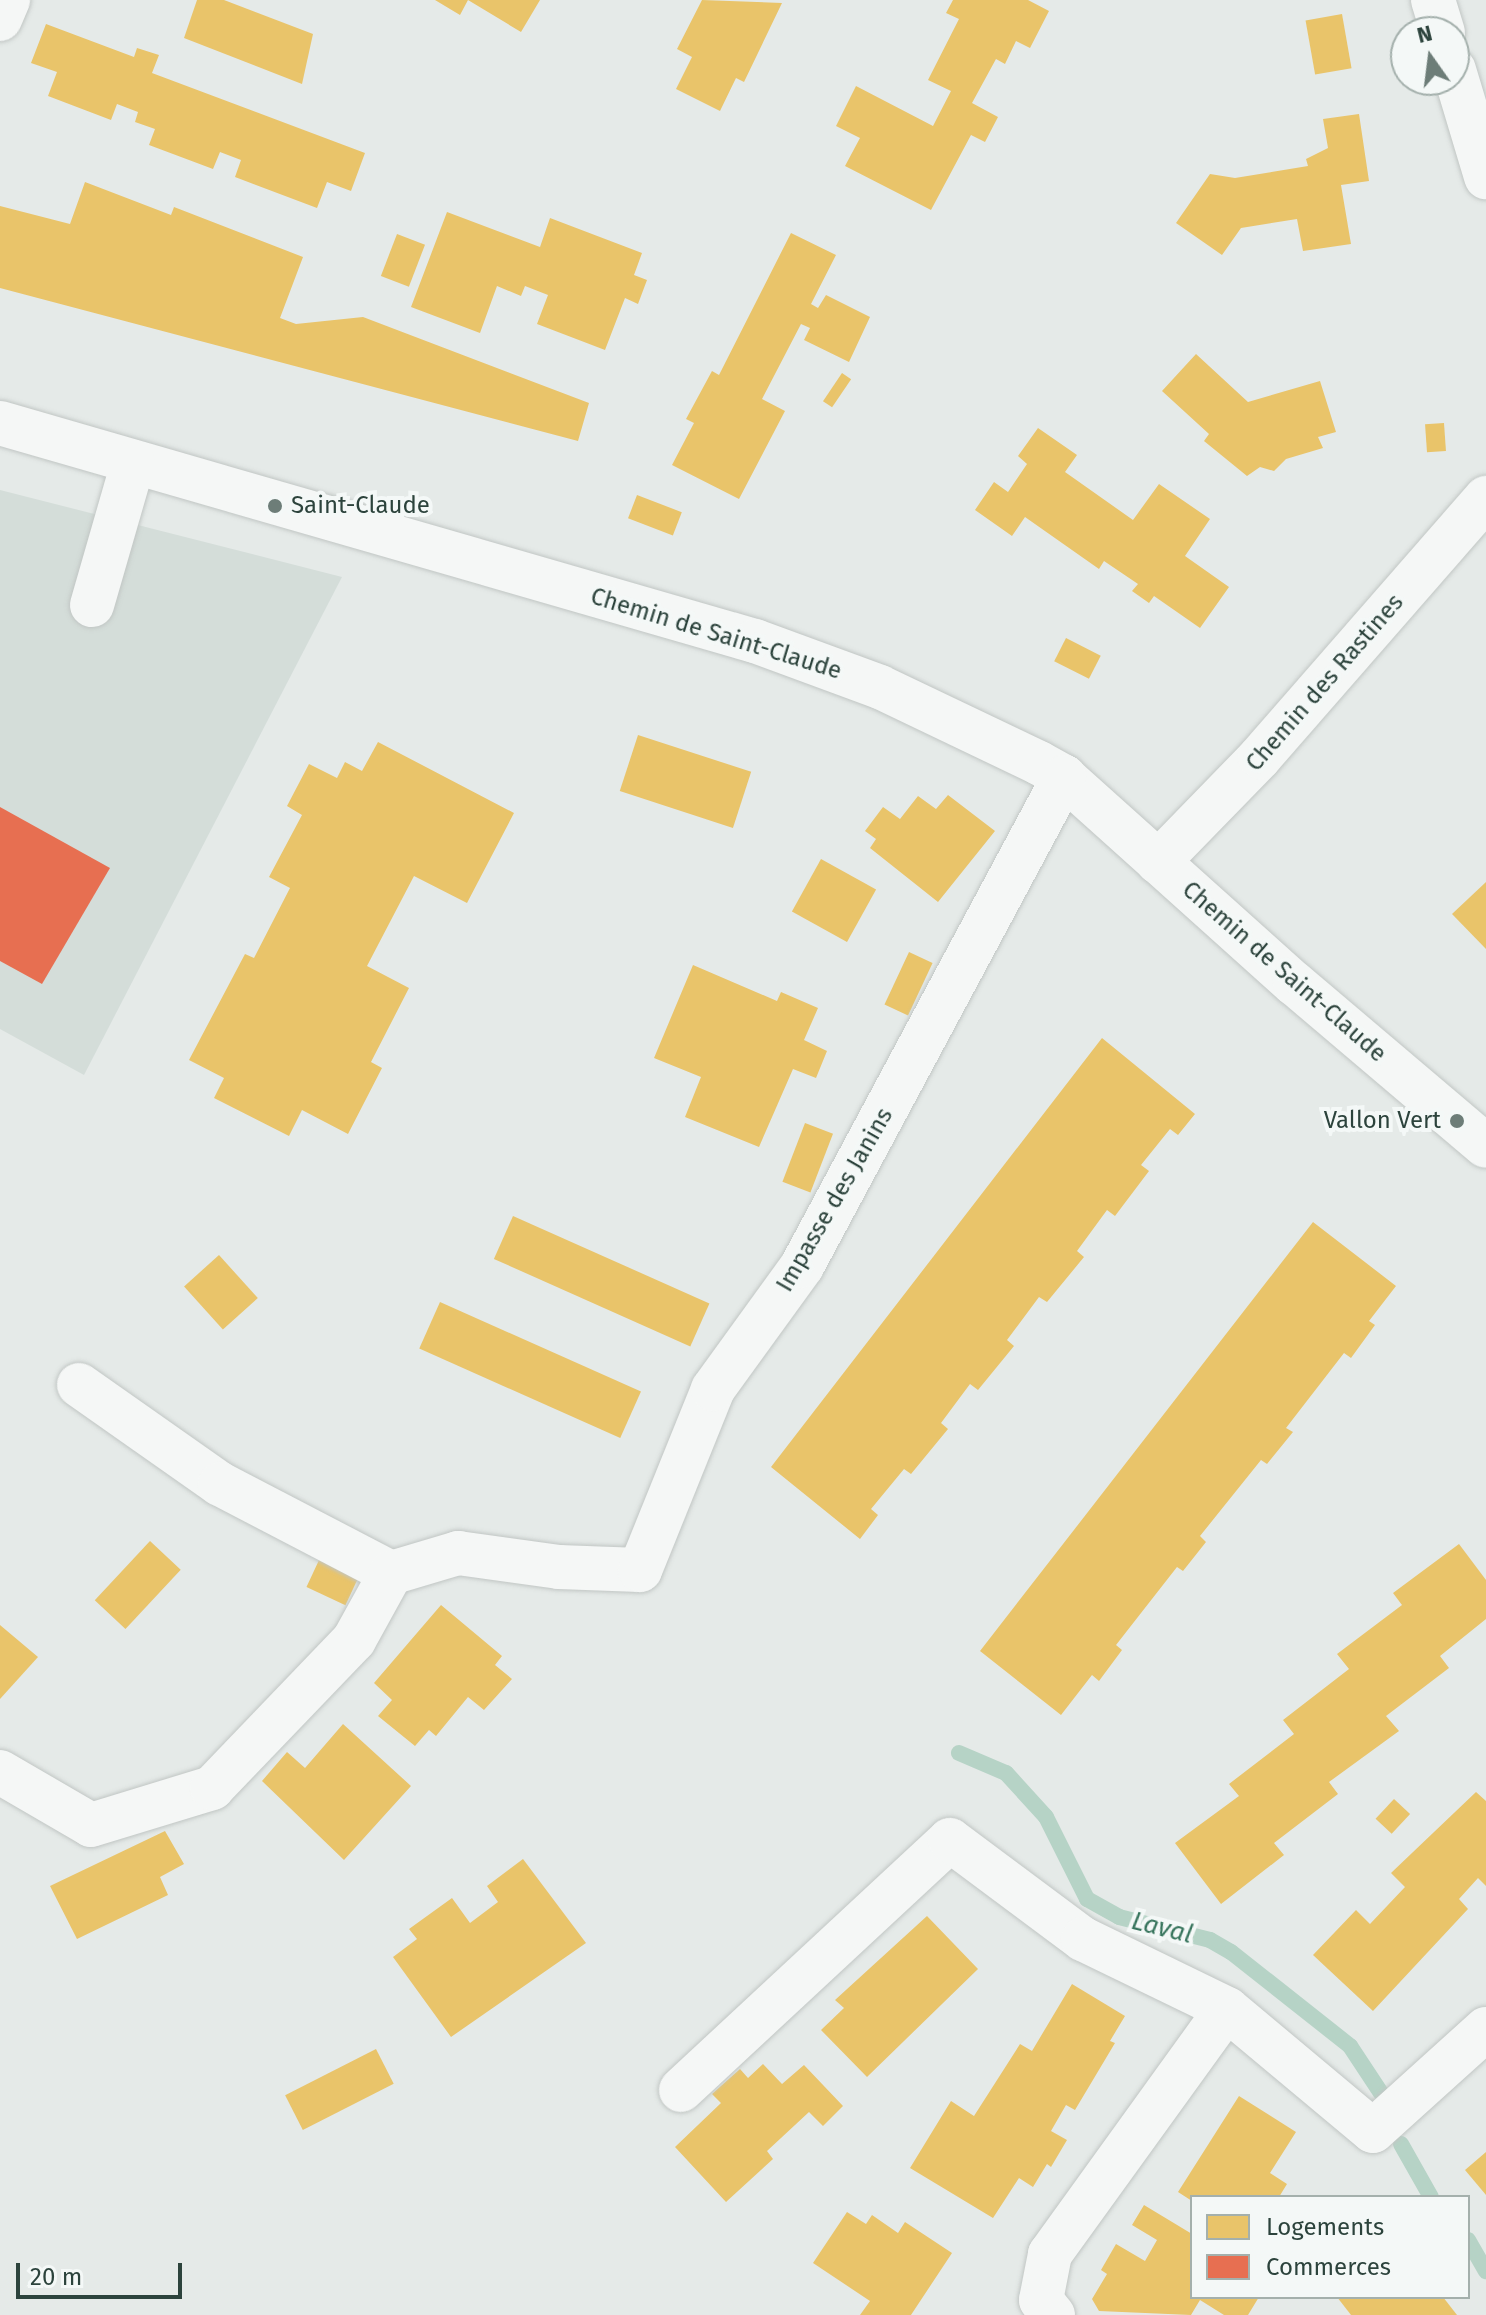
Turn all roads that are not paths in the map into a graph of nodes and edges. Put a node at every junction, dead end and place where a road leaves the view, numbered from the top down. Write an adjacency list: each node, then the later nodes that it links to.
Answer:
1 (8, 0): 2 (street)
2 (0, 19)
3 (1462, 96): 4 (street)
4 (1486, 177)
5 (0, 423): 6 (street, Chemin de Saint-Claude)
6 (133, 463): 8 (street); 9 (street, Chemin de Saint-Claude)
7 (1486, 498): 10 (street, Chemin des Rastines)
8 (92, 605)
9 (1064, 777): 10 (street, Chemin de Saint-Claude); 13 (street, Impasse des Janins)
10 (1158, 862): 11 (street, Chemin de Saint-Claude)
11 (1486, 1146)
12 (79, 1385): 13 (street)
13 (391, 1573): 14 (street)
14 (0, 1772)
15 (1227, 2009): 16 (street); 17 (street); 18 (street)
16 (1486, 2029)
17 (681, 2090)
18 (1053, 2315)

